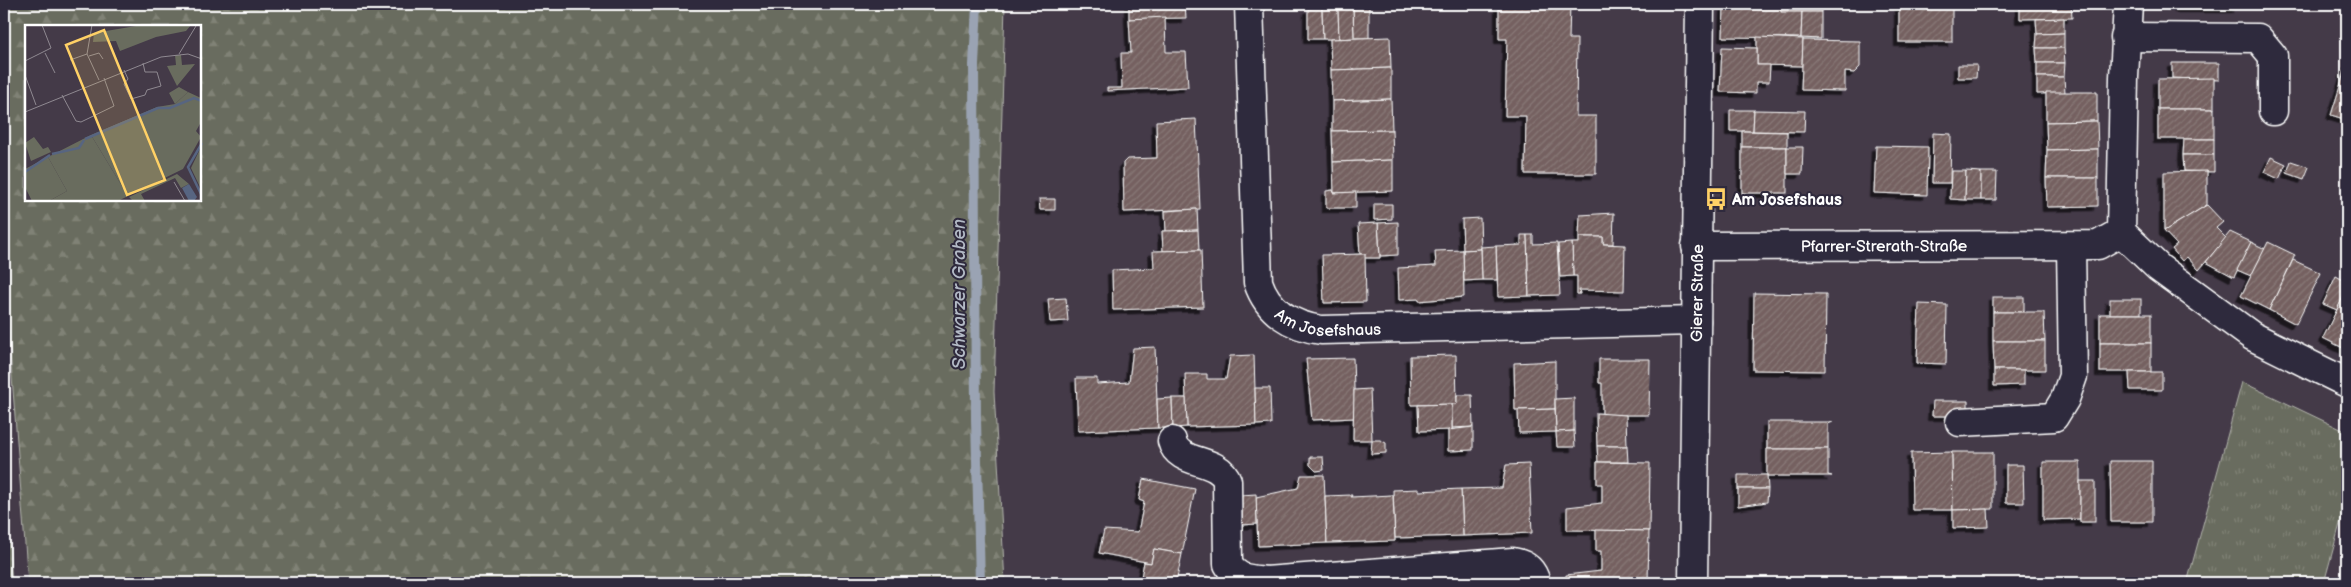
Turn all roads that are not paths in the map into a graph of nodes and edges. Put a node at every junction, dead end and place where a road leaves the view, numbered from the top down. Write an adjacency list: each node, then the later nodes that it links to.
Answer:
1 (1249, 4): 9 (street, Am Josefshaus)
2 (1700, 4): 7 (street, Gierer Straße)
3 (2128, 4): 4 (street)
4 (2125, 37): 5 (street); 6 (street)
5 (2273, 111)
6 (2121, 232): 8 (street, Pfarrer-Strerath-Straße); 10 (street)
7 (1696, 246): 8 (street, Pfarrer-Strerath-Straße); 9 (street, Gierer Straße)
8 (2072, 246): 11 (street)
9 (1696, 321): 15 (street, Gierer Straße)
10 (2347, 383)
11 (1960, 422)
12 (1172, 441): 13 (street)
13 (1266, 582): 14 (street)
14 (1536, 583)
15 (1693, 583)

